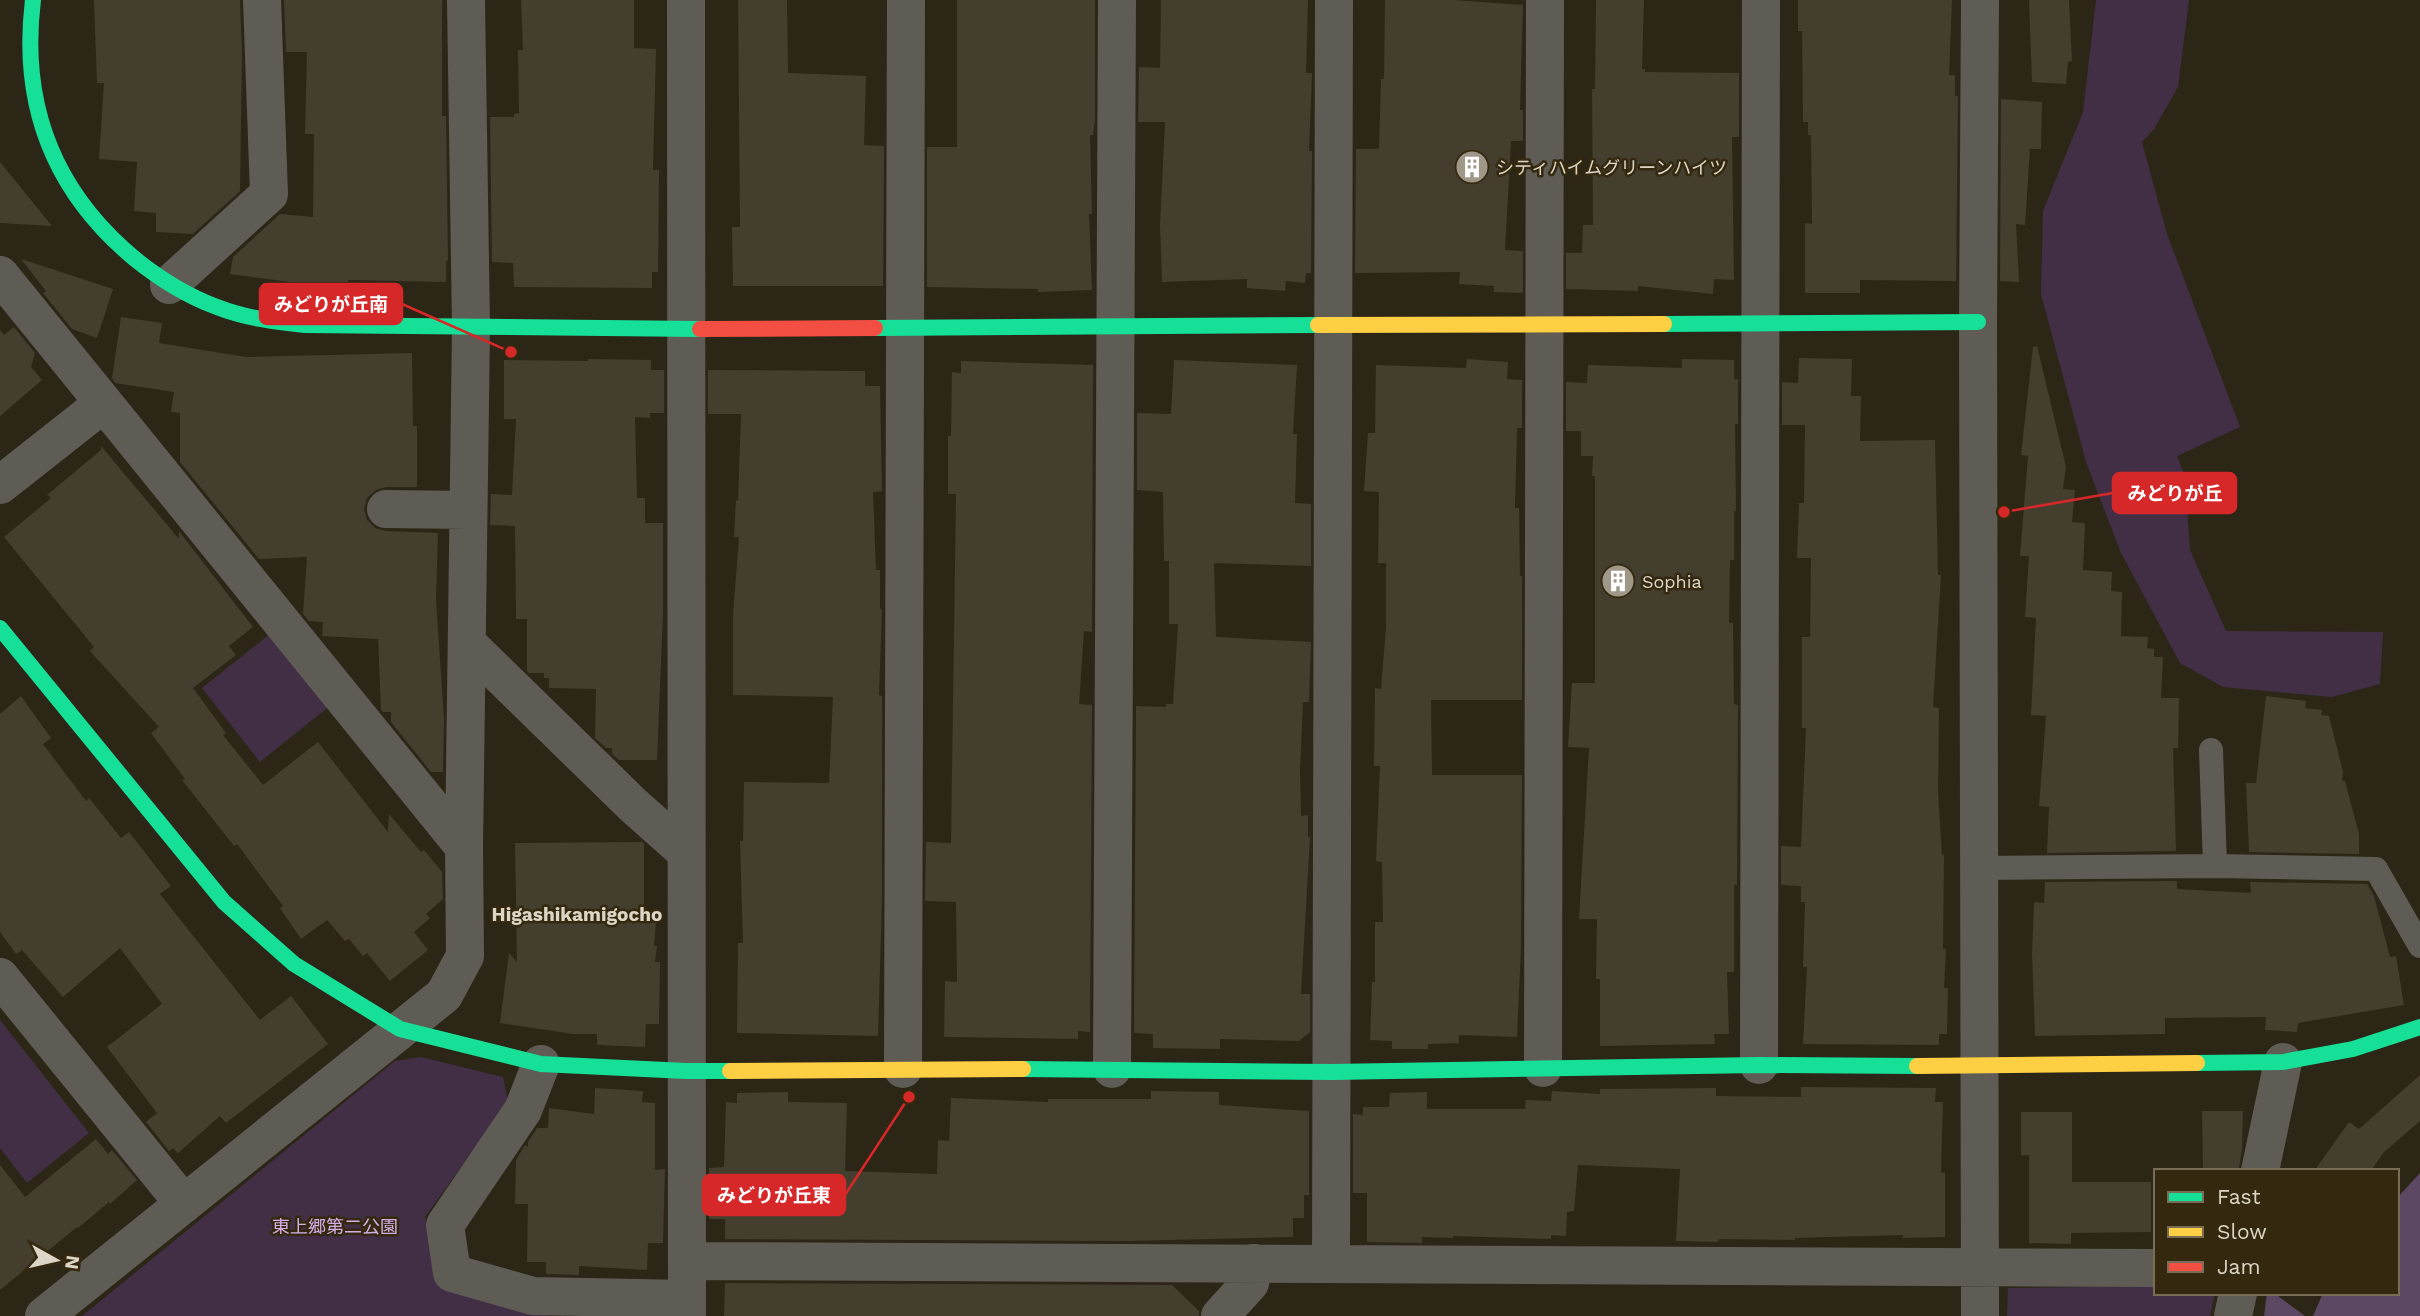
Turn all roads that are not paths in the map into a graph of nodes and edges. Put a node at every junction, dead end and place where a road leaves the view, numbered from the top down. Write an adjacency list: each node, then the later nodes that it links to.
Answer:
1 (33, 0): 12 (street)
2 (262, 0): 12 (street)
3 (466, 0): 17 (street)
4 (686, 0): 20 (street)
5 (906, 0): 19 (street)
6 (1117, 0): 18 (street)
7 (1334, 0): 16 (street)
8 (1545, 0): 15 (street)
9 (1761, 0): 14 (street)
10 (1980, 0): 13 (street)
11 (0, 275): 21 (street)
12 (169, 285): 17 (street)
13 (1978, 322): 14 (street); 31 (street)
14 (1760, 323): 15 (street); 38 (street)
15 (1544, 324): 16 (street); 40 (street)
16 (1334, 325): 18 (street); 44 (street)
17 (471, 327): 20 (street); 24 (street)
18 (1115, 327): 19 (street); 42 (street)
19 (906, 328): 20 (street); 41 (street)
20 (686, 329): 29 (street)
21 (104, 403): 22 (street); 28 (street)
22 (0, 485)
23 (386, 509): 24 (street)
24 (468, 510): 26 (street)
25 (0, 628): 35 (street)
26 (467, 643): 28 (street); 29 (street)
27 (2211, 750): 30 (lane)
28 (464, 847): 35 (street)
29 (686, 852): 43 (street)
30 (2215, 866): 31 (lane); 32 (lane)
31 (1978, 868): 39 (street)
32 (2420, 947)
33 (0, 977): 46 (street)
34 (2420, 1027): 36 (street)
35 (400, 1029): 37 (street); 46 (street)
36 (2283, 1062): 39 (street); 45 (street)
37 (541, 1064): 43 (street); 53 (street)
38 (1759, 1065): 39 (street); 40 (street)
39 (1979, 1067): 50 (street)
40 (1543, 1068): 44 (street)
41 (903, 1069): 42 (street); 43 (street)
42 (1112, 1069): 44 (street)
43 (686, 1071): 47 (street)
44 (1331, 1072): 49 (street)
45 (2260, 1169)
46 (184, 1204): 54 (street)
47 (687, 1261): 48 (street); 53 (street)
48 (1254, 1264): 49 (street); 55 (street)
49 (1331, 1264): 50 (street)
50 (1981, 1267): 51 (street); 56 (street)
51 (2154, 1268)
52 (2238, 1295): 57 (street)
53 (687, 1307)
54 (44, 1316)
55 (1220, 1316)
56 (1980, 1316)
57 (2233, 1316)

